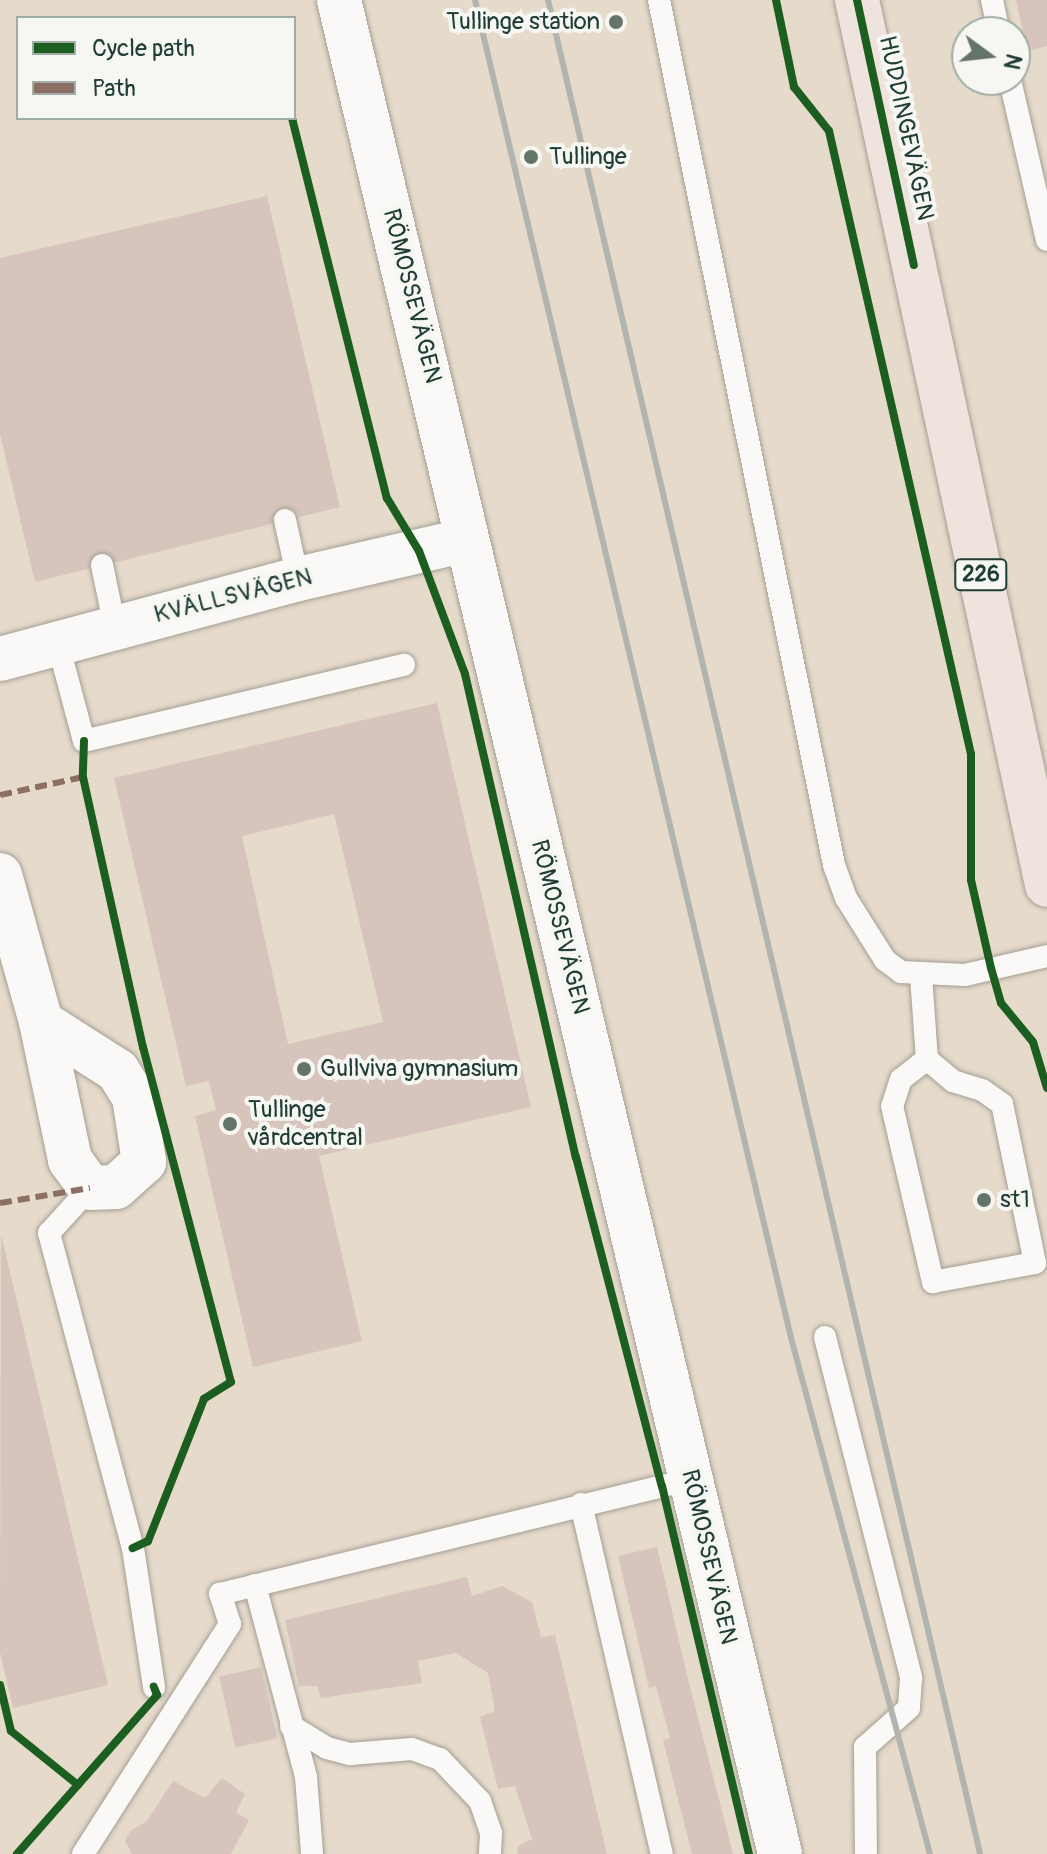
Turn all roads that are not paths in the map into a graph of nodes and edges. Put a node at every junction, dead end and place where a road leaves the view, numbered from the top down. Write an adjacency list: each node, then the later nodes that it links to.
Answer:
1 (339, 0): 7 (street, RÖMOSSEVÄGEN)
2 (659, 0): 17 (lane)
3 (857, 0): 15 (main road, HUDDINGEVÄGEN / 226)
4 (1014, 96): 5 (lane)
5 (1047, 240)
6 (285, 520): 9 (lane)
7 (467, 540): 9 (street, KVÄLLSVÄGEN); 22 (street, RÖMOSSEVÄGEN)
8 (102, 565): 10 (lane)
9 (298, 579): 10 (street, KVÄLLSVÄGEN)
10 (115, 627): 11 (street, KVÄLLSVÄGEN)
11 (58, 644): 12 (street, KVÄLLSVÄGEN); 13 (lane)
12 (0, 659)
13 (404, 665)
14 (0, 875): 18 (street)
15 (1047, 885)
16 (1047, 956): 17 (lane)
17 (921, 976): 19 (lane)
18 (41, 1022): 20 (street); 20 (street)
19 (927, 1059): 19 (lane)
20 (90, 1188): 25 (lane)
21 (825, 1337): 32 (lane)
22 (691, 1479): 23 (lane); 31 (street, RÖMOSSEVÄGEN)
23 (581, 1504): 24 (lane); 30 (lane)
24 (255, 1585): 26 (lane); 27 (lane)
25 (154, 1687)
26 (291, 1726): 28 (lane); 29 (lane)
27 (83, 1854)
28 (312, 1854)
29 (490, 1854)
30 (662, 1854)
31 (780, 1854)
32 (866, 1854)

